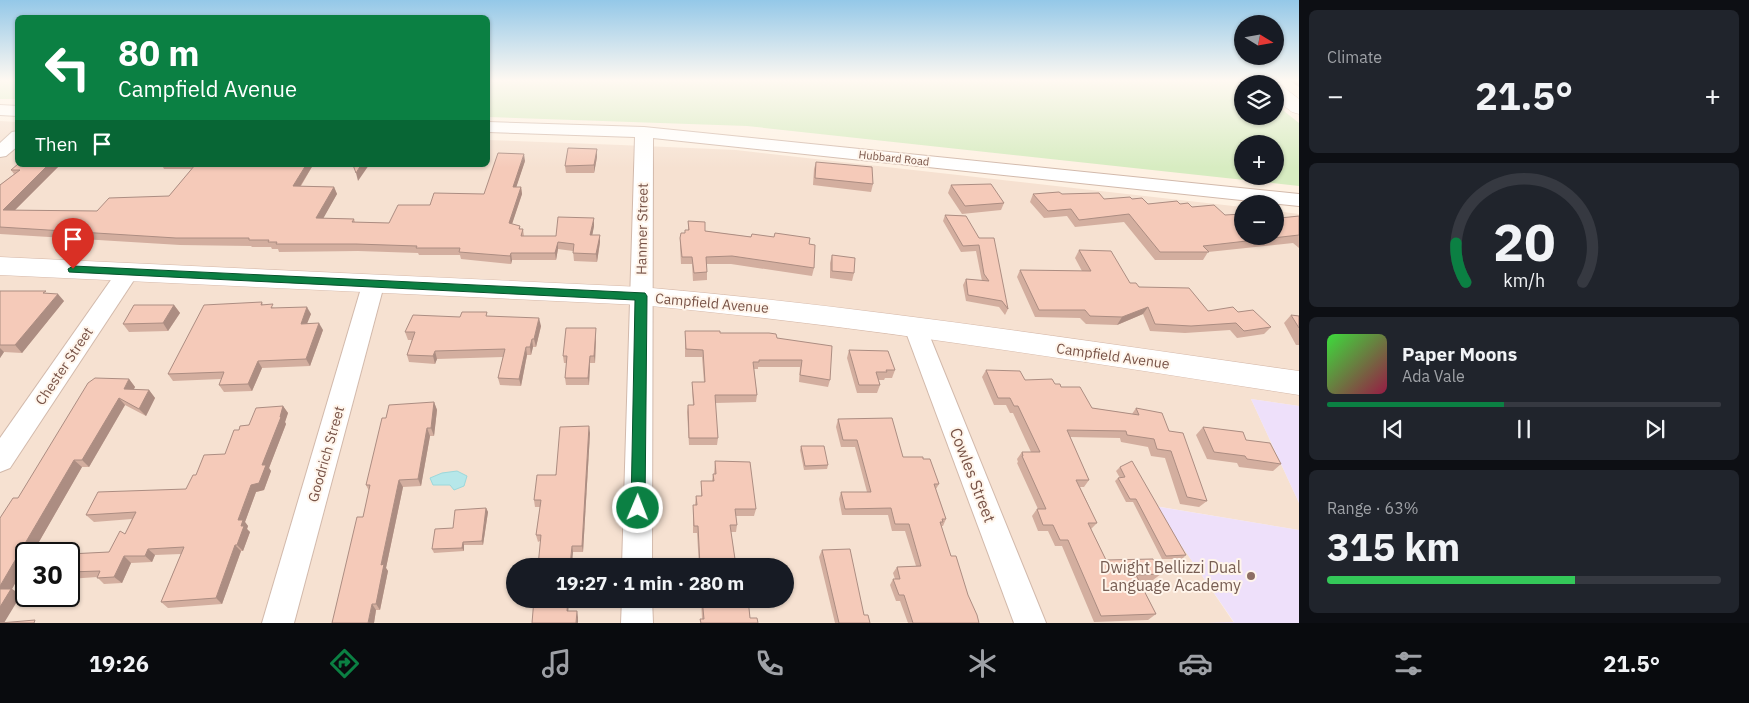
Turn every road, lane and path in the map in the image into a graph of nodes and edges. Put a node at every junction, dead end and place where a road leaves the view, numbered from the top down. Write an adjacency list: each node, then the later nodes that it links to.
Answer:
1 (0, 110): 2 (street)
2 (15, 111)
3 (490, 127): 4 (street, Hubbard Road)
4 (644, 132): 7 (street, Hubbard Road); 11 (street, Hanmer Street)
5 (15, 139): 6 (street)
6 (0, 152)
7 (1299, 200)
8 (0, 266): 9 (street, Campfield Avenue)
9 (128, 272): 10 (street, Campfield Avenue); 14 (street, Chester Street)
10 (373, 285): 11 (street, Campfield Avenue); 17 (street, Goodrich Street)
11 (641, 296): 12 (street, Campfield Avenue); 15 (street, Hanmer Street)
12 (915, 327): 13 (street, Campfield Avenue); 19 (street, Cowles Street)
13 (1299, 383)
14 (0, 460)
15 (637, 558)
16 (637, 608): 18 (street)
17 (278, 623)
18 (637, 623)
19 (1030, 623)

